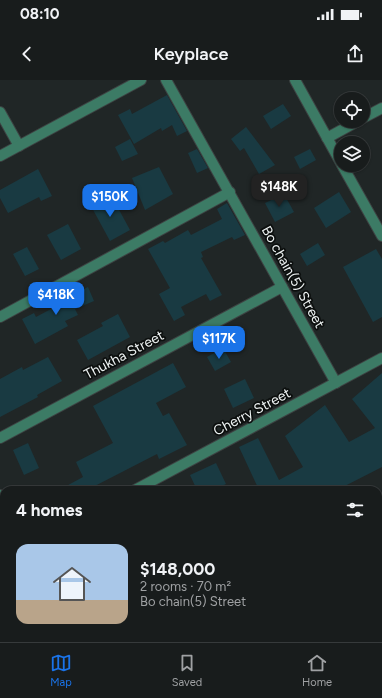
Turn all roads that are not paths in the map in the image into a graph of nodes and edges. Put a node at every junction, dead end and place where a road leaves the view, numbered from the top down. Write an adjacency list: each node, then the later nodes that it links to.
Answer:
1 (141, 80): 9 (street)
2 (166, 80): 13 (street, Bo chain(5) Street)
3 (295, 80): 8 (street)
4 (382, 108): 6 (street)
5 (0, 112): 9 (street)
6 (370, 114)
7 (345, 128): 8 (street)
8 (327, 138): 10 (street)
9 (19, 146): 11 (street)
10 (334, 150)
11 (0, 156)
12 (347, 172): 14 (street)
13 (230, 192): 15 (street, Bo chain(5) Street); 16 (street)
14 (382, 235)
15 (282, 287): 18 (street, Bo chain(5) Street); 19 (street, Thukha Street)
16 (0, 317)
17 (382, 358): 18 (street, Cherry Street)
18 (336, 383): 20 (street, Cherry Street)
19 (0, 438)
20 (143, 486)

